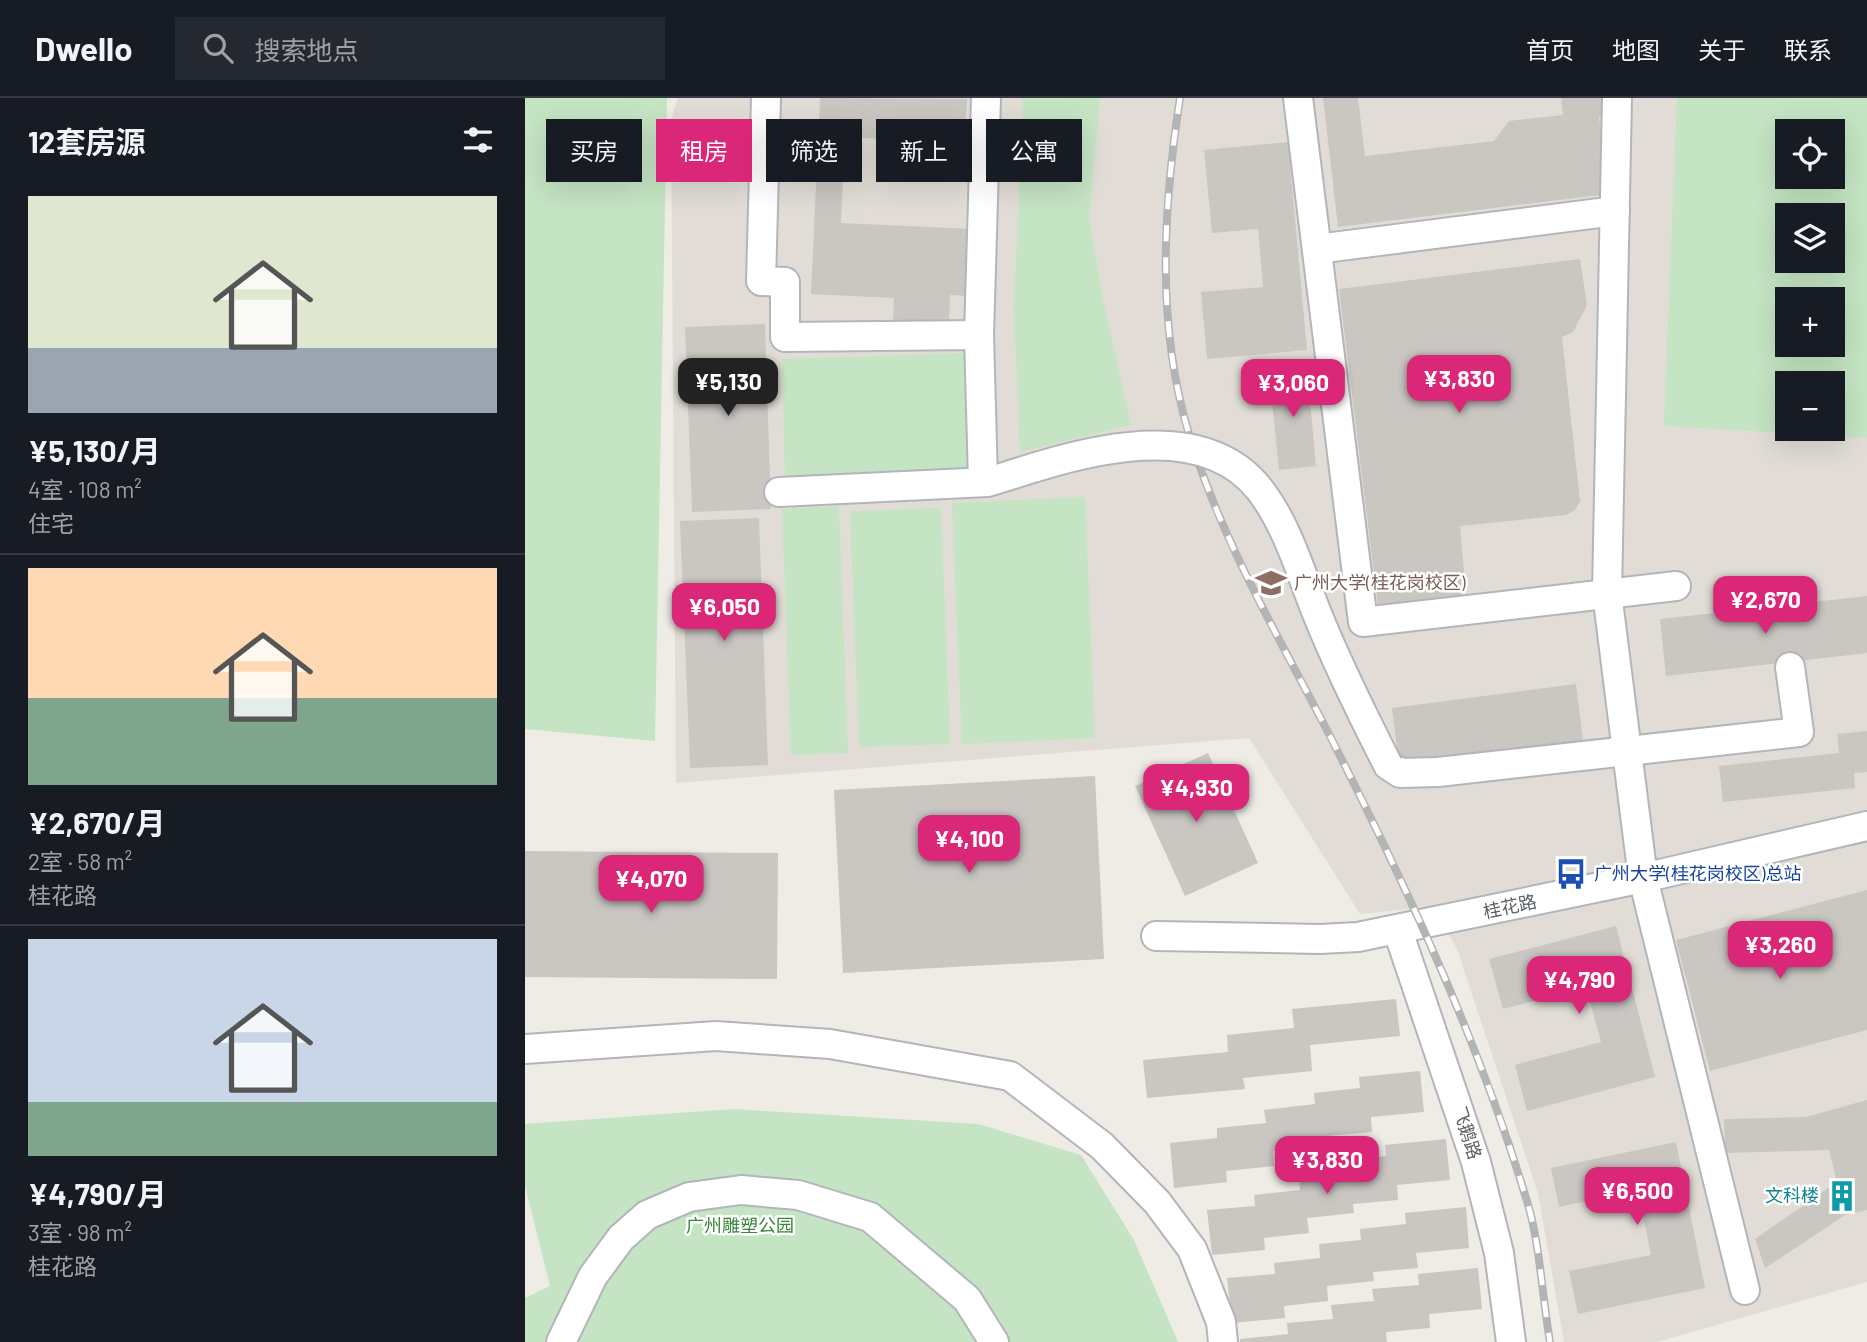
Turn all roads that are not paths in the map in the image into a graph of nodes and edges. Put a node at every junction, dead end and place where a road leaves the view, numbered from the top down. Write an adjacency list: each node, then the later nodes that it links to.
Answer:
1 (766, 98): 7 (street)
2 (986, 98): 7 (street)
3 (1298, 98): 6 (street)
4 (1617, 98): 5 (street)
5 (1615, 211): 6 (street); 11 (street)
6 (1317, 249): 11 (street)
7 (979, 335): 8 (street)
8 (983, 482): 9 (street); 13 (street, bridge)
9 (779, 492)
10 (1676, 586): 11 (street)
11 (1607, 593): 13 (street)
12 (1790, 667): 13 (street)
13 (1627, 749): 15 (street)
14 (1867, 826): 15 (street, 桂花路)
15 (1643, 878): 16 (street, 桂花路); 19 (street)
16 (1398, 930): 17 (street, 桂花路); 23 (street, 飞鹅路)
17 (1156, 936)
18 (525, 1049): 22 (street)
19 (1745, 1290)
20 (561, 1342): 21 (street)
21 (994, 1342)
22 (1223, 1342)
23 (1511, 1342)

